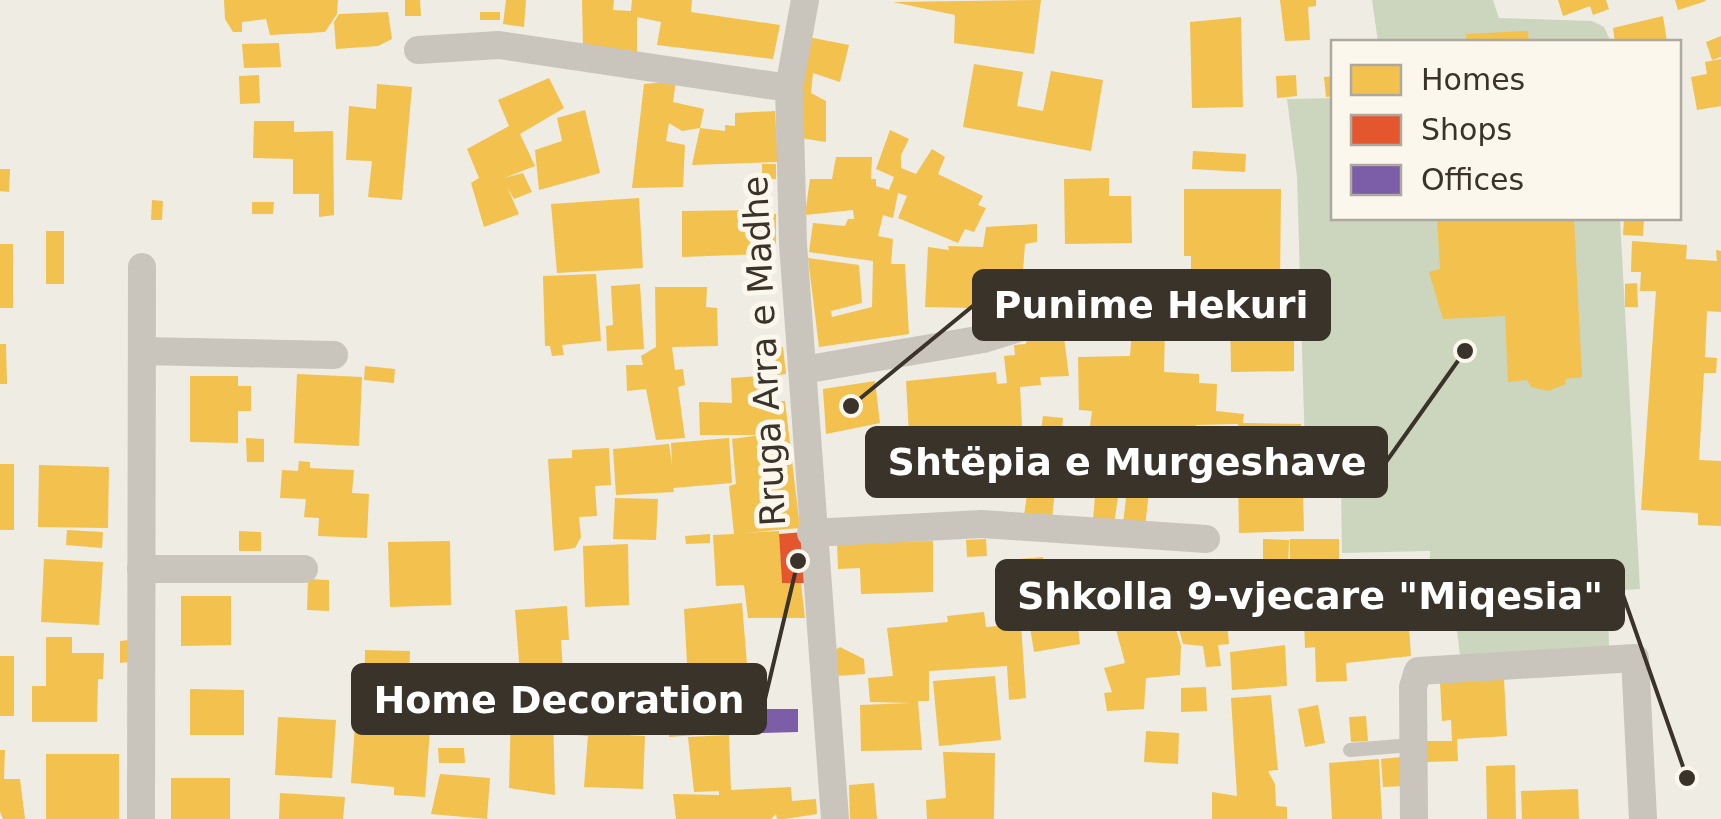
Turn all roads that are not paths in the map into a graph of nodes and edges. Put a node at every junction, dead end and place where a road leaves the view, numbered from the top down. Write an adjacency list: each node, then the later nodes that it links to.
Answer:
1 (805, 0): 3 (street, Rruga Arra e Madhe)
2 (418, 50): 3 (street)
3 (789, 88): 8 (street, Rruga Arra e Madhe)
4 (142, 267): 6 (street)
5 (1124, 309): 8 (street)
6 (142, 351): 7 (street); 11 (street)
7 (334, 355)
8 (803, 370): 9 (street, Rruga Arra e Madhe)
9 (811, 533): 10 (street); 16 (street, Rruga Arra e Madhe)
10 (1206, 539)
11 (142, 569): 12 (street); 15 (street)
12 (304, 569)
13 (1411, 745): 14 (lane); 17 (street); 18 (street)
14 (1350, 750)
15 (141, 819)
16 (835, 819)
17 (1414, 819)
18 (1643, 819)

